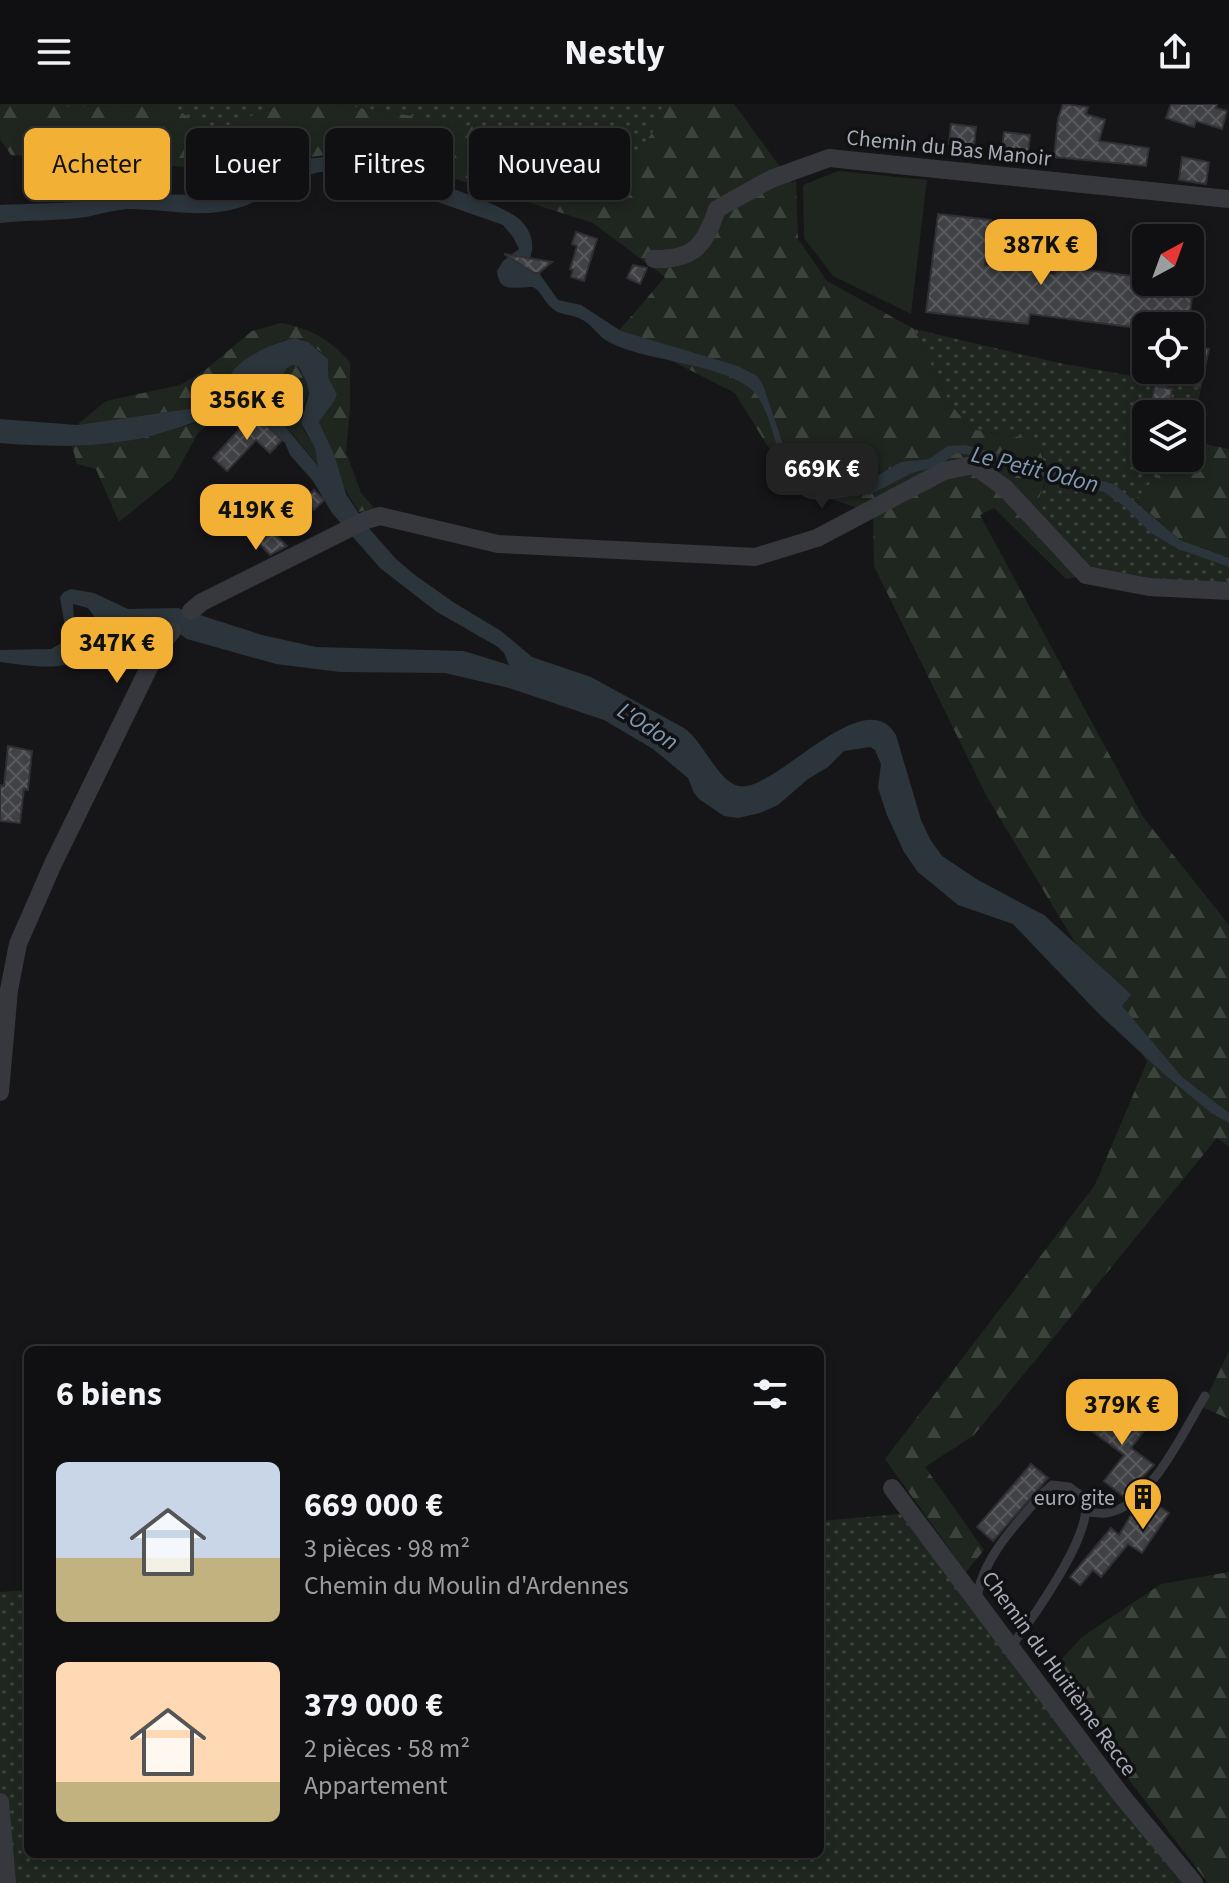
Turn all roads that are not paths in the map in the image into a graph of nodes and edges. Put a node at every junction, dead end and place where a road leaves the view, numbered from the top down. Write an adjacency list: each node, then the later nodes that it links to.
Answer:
1 (1229, 199): 2 (street, Chemin du Bas Manoir)
2 (654, 259)
3 (1229, 591): 4 (street)
4 (191, 611)
5 (172, 631): 6 (street)
6 (0, 1092)
7 (1205, 1396): 9 (lane)
8 (892, 1488): 10 (street, Chemin du Huitième Recce)
9 (1087, 1512): 10 (lane); 11 (lane)
10 (976, 1599): 11 (street, Chemin du Huitième Recce)
11 (1012, 1648): 14 (street, Chemin du Huitième Recce)
12 (0, 1802): 13 (street)
13 (7, 1883)
14 (1194, 1883)

